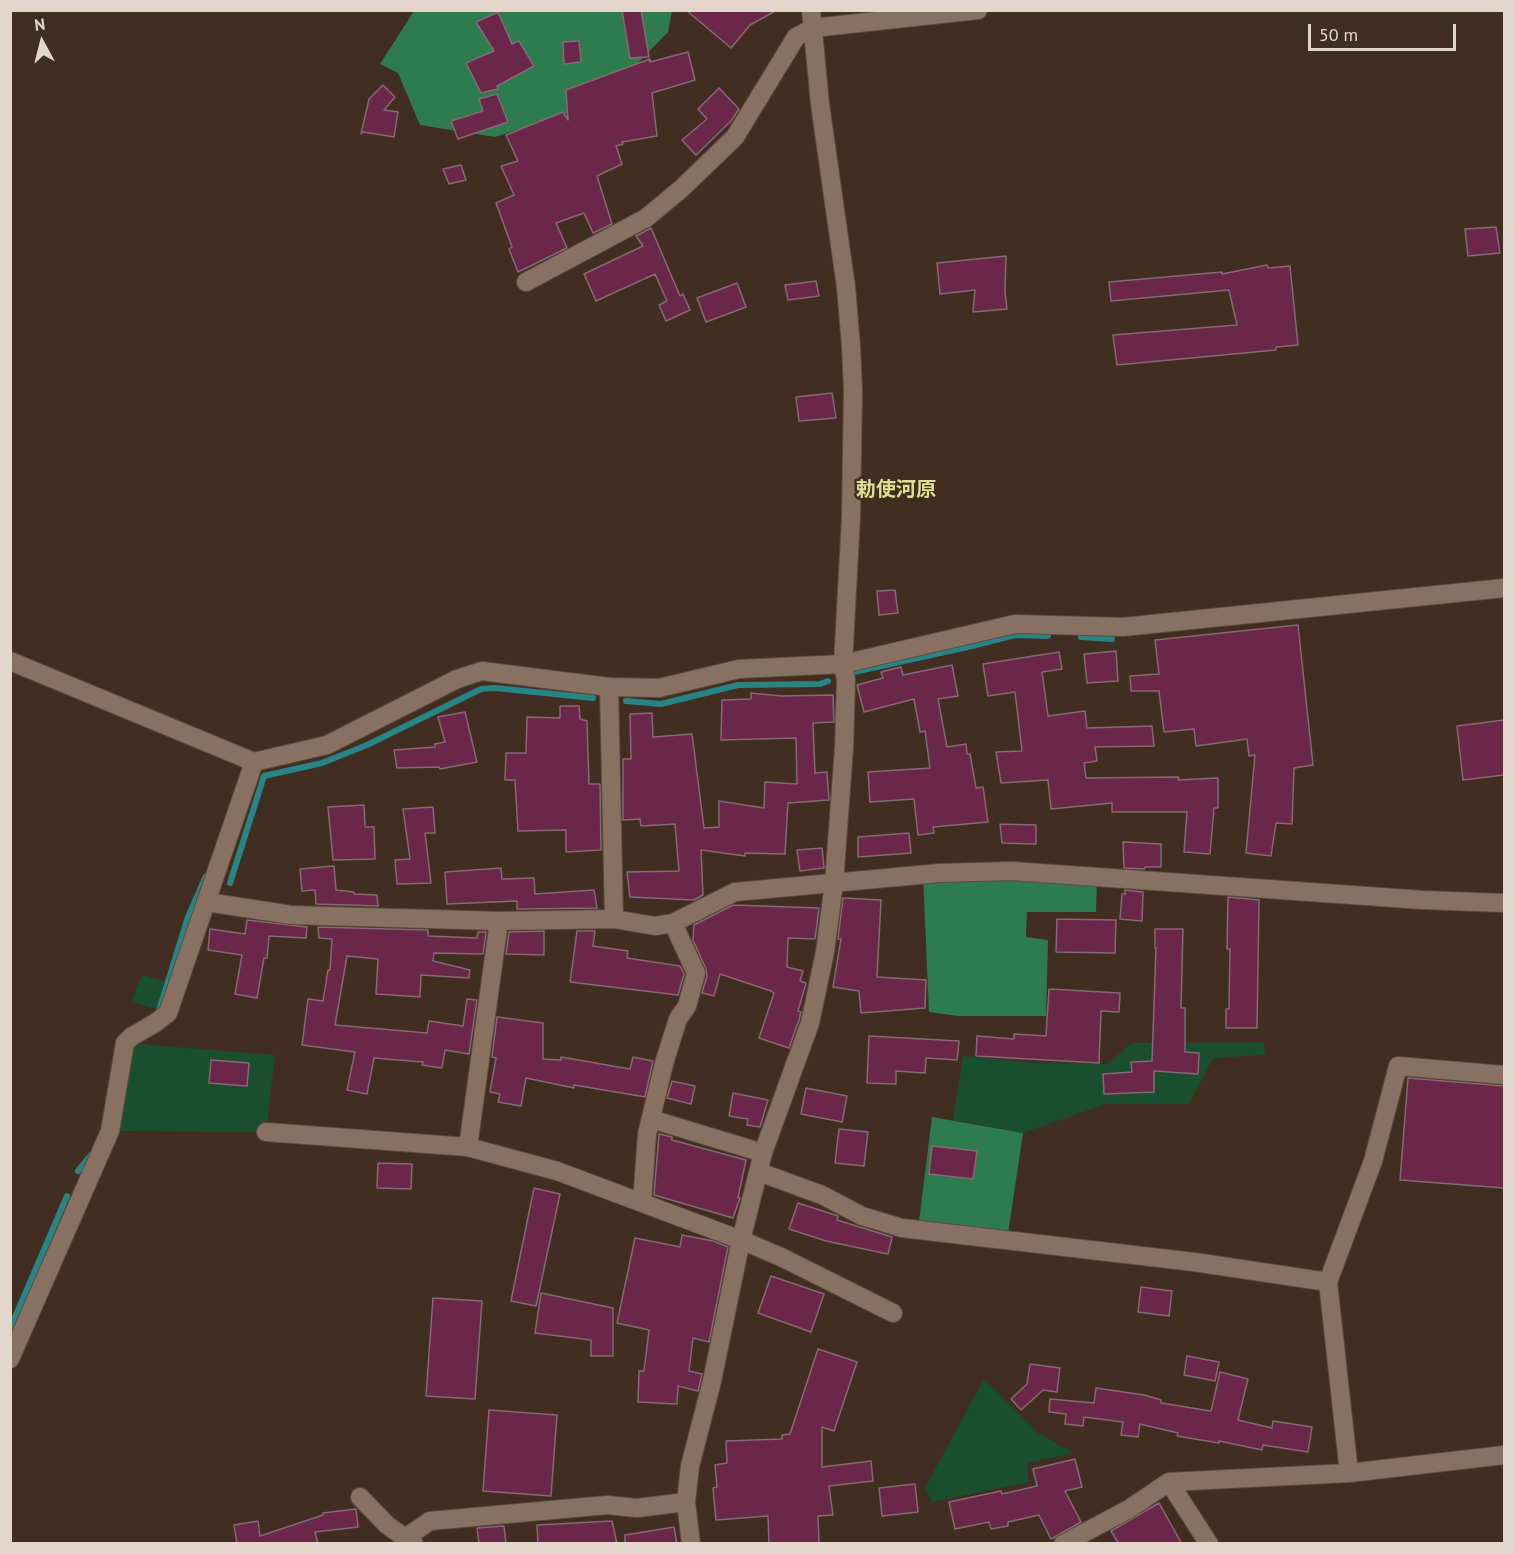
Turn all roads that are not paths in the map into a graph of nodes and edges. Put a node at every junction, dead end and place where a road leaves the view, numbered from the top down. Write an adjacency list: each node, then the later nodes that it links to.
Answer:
1 (978, 10): 2 (street)
2 (812, 19): 3 (street); 6 (street)
3 (526, 282)
4 (1504, 588): 6 (street)
5 (10, 661): 8 (street)
6 (843, 664): 7 (street); 9 (street)
7 (609, 687): 8 (street); 12 (street)
8 (254, 762): 10 (street)
9 (834, 883): 11 (street); 14 (street); 19 (street)
10 (207, 902): 13 (street); 25 (street)
11 (1504, 903)
12 (614, 919): 13 (street); 14 (street)
13 (499, 921): 18 (street)
14 (673, 923): 16 (street)
15 (1504, 1075): 23 (street)
16 (651, 1119): 19 (street); 21 (street)
17 (266, 1132): 18 (street)
18 (468, 1147): 21 (street)
19 (764, 1153): 20 (street)
20 (759, 1172): 22 (street); 23 (street)
21 (642, 1203): 22 (street)
22 (741, 1239): 24 (street); 30 (street)
23 (1328, 1282): 27 (street)
24 (893, 1313)
25 (10, 1359)
26 (1504, 1455): 27 (street)
27 (1349, 1473): 28 (street)
28 (1169, 1482): 33 (street); 34 (street)
29 (360, 1497): 31 (street)
30 (686, 1502): 31 (street); 32 (street)
31 (410, 1541)
32 (691, 1544)
33 (1063, 1544)
34 (1209, 1544)

